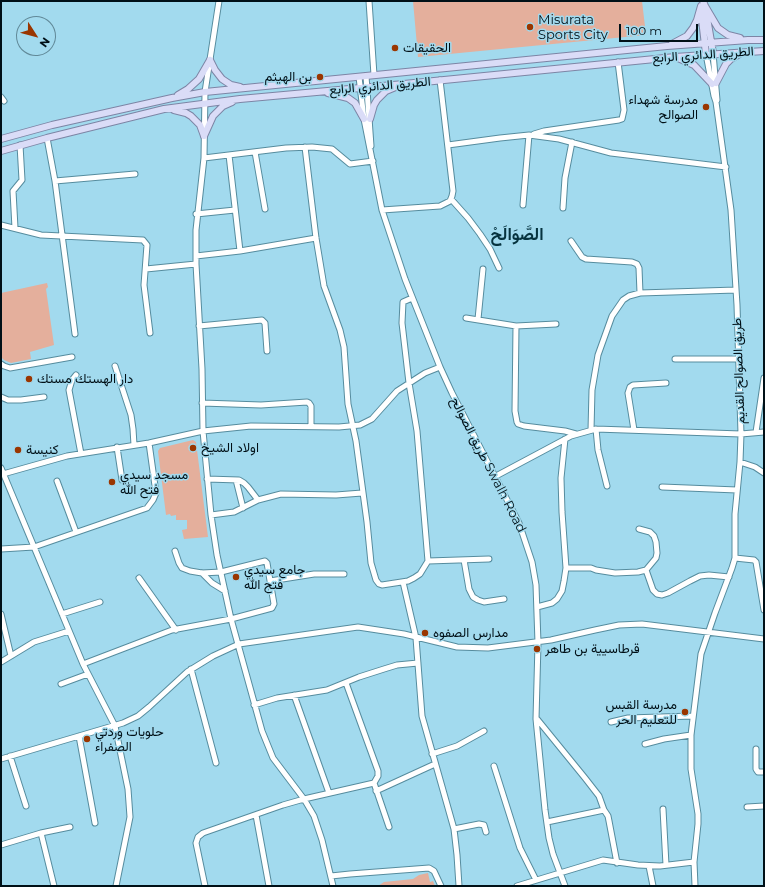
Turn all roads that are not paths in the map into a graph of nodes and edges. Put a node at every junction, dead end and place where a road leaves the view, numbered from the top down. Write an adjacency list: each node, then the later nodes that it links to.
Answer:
1 (219, 1): 13 (street)
2 (369, 1): 16 (street)
3 (703, 4): 4 (main road); 6 (main road, طريق الصوالح القديم); 7 (main road)
4 (748, 40): 5 (main road, الطريق الدائري الرابع); 6 (main road, الطريق الدائري الرابع)
5 (764, 40)
6 (708, 43): 7 (main road, الطريق الدائري الرابع); 10 (main road, طريق الصوالح القديم); 11 (main road, طريق الصوالح القديم)
7 (667, 46): 16 (main road, الطريق الدائري الرابع)
8 (764, 51): 9 (main road, الطريق الدائري الرابع)
9 (743, 52): 10 (main road, الطريق الدائري الرابع); 20 (main road)
10 (713, 53): 11 (main road, الطريق الدائري الرابع); 20 (street, طريق الصوالح القديم)
11 (706, 54): 12 (main road, الطريق الدائري الرابع); 20 (street, طريق الصوالح القديم)
12 (675, 57): 14 (main road, الطريق الدائري الرابع); 20 (main road)
13 (210, 60): 22 (main road); 23 (street); 25 (main road)
14 (618, 62): 18 (main road, الطريق الدائري الرابع); 30 (street)
15 (366, 76): 16 (main road, الطريق الدائري الرابع); 17 (main road, الطريق الدائري الرابع); 21 (street, طريق الصوالح Swalh Road)
16 (374, 76)
17 (359, 77): 21 (street, طريق الصوالح Swalh Road); 22 (main road, الطريق الدائري الرابع)
18 (440, 80): 19 (main road, الطريق الدائري الرابع); 35 (street)
19 (404, 84): 21 (main road, الطريق الدائري الرابع); 29 (main road)
20 (714, 84): 43 (street, طريق الصوالح القديم)
21 (364, 87): 24 (main road, الطريق الدائري الرابع); 29 (street, طريق الصوالح Swalh Road)
22 (244, 88): 23 (main road, الطريق الدائري الرابع)
23 (205, 92): 25 (main road, الطريق الدائري الرابع); 27 (street)
24 (312, 92): 26 (main road, الطريق الدائري الرابع); 29 (main road)
25 (172, 98): 33 (main road, الطريق الدائري الرابع)
26 (240, 99): 27 (main road, الطريق الدائري الرابع); 31 (main road)
27 (204, 104): 28 (main road, الطريق الدائري الرابع); 31 (street)
28 (164, 109): 31 (main road); 32 (main road, الطريق الدائري الرابع)
29 (367, 119): 42 (street, طريق الصوالح Swalh Road)
30 (529, 135): 34 (street); 35 (street); 47 (street)
31 (204, 136): 41 (street)
32 (47, 138): 36 (main road, الطريق الدائري الرابع); 45 (street)
33 (1, 139)
34 (572, 142): 43 (street); 48 (street)
35 (448, 145): 46 (street)
36 (20, 146): 38 (main road, الطريق الدائري الرابع); 54 (street)
37 (304, 147): 39 (street); 42 (street); 56 (street)
38 (1, 151)
39 (255, 152): 40 (street); 49 (street)
40 (229, 155): 41 (street); 50 (street)
41 (204, 158): 52 (street)
42 (373, 161): 51 (street, طريق الصوالح Swalh Road)
43 (726, 167): 64 (street, طريق الصوالح القديم)
44 (134, 174): 45 (street)
45 (55, 181): 55 (street)
46 (451, 199): 51 (street); 61 (street)
47 (523, 205)
48 (563, 208)
49 (265, 209)
50 (235, 210): 52 (street); 58 (street)
51 (382, 210): 66 (street, طريق الصوالح Swalh Road)
52 (196, 214): 59 (street)
53 (1, 225): 54 (street)
54 (15, 228): 55 (street)
55 (62, 236): 62 (street); 73 (street)
56 (316, 238): 58 (street); 89 (street)
57 (571, 241): 65 (street)
58 (240, 251): 59 (street)
59 (196, 256): 60 (street)
60 (196, 264): 62 (street); 70 (street)
61 (499, 268)
62 (146, 269): 72 (street)
63 (483, 269): 68 (street)
64 (736, 290): 65 (street); 77 (street, طريق الصوالح القديم)
65 (640, 293): 90 (street)
66 (412, 298): 80 (street, طريق الصوالح Swalh Road); 83 (street)
67 (466, 318): 68 (street)
68 (478, 319): 71 (street)
69 (556, 324): 71 (street)
70 (199, 326): 74 (street); 87 (street)
71 (516, 326): 95 (street)
72 (150, 333)
73 (75, 334)
74 (267, 351)
75 (72, 357): 78 (street)
76 (675, 359): 77 (street)
77 (738, 359): 96 (street, طريق الصوالح القديم)
78 (1, 364)
79 (115, 366): 99 (street)
80 (440, 366): 83 (street); 106 (street, طريق الصوالح Swalh Road)
81 (76, 375): 101 (street)
82 (764, 378): 93 (street)
83 (409, 383): 89 (street); 126 (street)
84 (666, 383): 91 (street)
85 (1, 397): 86 (street)
86 (44, 397)
87 (202, 403): 88 (street); 92 (street)
88 (311, 426): 89 (street); 92 (street)
89 (353, 426): 114 (street)
90 (593, 430): 91 (street, طريق الصوالح القديم); 95 (street, طريق الصوالح القديم); 111 (street)
91 (634, 430): 96 (street, طريق الصوالح القديم)
92 (203, 431): 98 (street); 107 (street)
93 (756, 432): 94 (street); 96 (street)
94 (764, 432)
95 (576, 434): 97 (street, طريق الصوالح القديم)
96 (741, 434): 102 (street)
97 (565, 439): 106 (street, طريق الصوالح القديم); 127 (street)
98 (149, 443): 99 (street); 119 (street)
99 (134, 445): 100 (street)
100 (117, 447): 101 (street); 108 (street)
101 (81, 454): 105 (street)
102 (740, 462): 104 (street); 113 (street)
103 (1, 468): 105 (street)
104 (764, 473)
105 (3, 474): 120 (street)
106 (496, 476): 140 (street, طريق الصوالح Swalh Road)
107 (207, 479): 109 (street); 117 (street)
108 (122, 480)
109 (236, 480): 115 (street); 116 (street)
110 (57, 481): 119 (street)
111 (607, 486)
112 (662, 487): 113 (street)
113 (737, 490): 123 (street)
114 (362, 493): 115 (street); 135 (street)
115 (258, 500): 116 (street)
116 (243, 508): 117 (street)
117 (211, 515): 129 (street)
118 (639, 529): 128 (street)
119 (76, 532): 120 (street)
120 (34, 547): 121 (street); 143 (street)
121 (1, 549)
122 (175, 551): 130 (street)
123 (735, 558): 132 (street); 137 (street)
124 (489, 559): 125 (street)
125 (464, 560): 126 (street); 138 (street)
126 (428, 561): 135 (street)
127 (566, 568): 128 (street); 140 (street)
128 (646, 570): 132 (street)
129 (221, 572): 130 (street); 134 (street); 136 (street)
130 (202, 573): 136 (street)
131 (344, 574): 134 (street)
132 (729, 577): 147 (street)
133 (139, 578): 146 (street)
134 (270, 581): 144 (street)
135 (403, 582): 148 (street)
136 (225, 591): 144 (street)
137 (762, 593): 141 (street)
138 (504, 599)
139 (100, 602): 143 (street)
140 (537, 607): 150 (street, طريق الصوالح Swalh Road)
141 (764, 610)
142 (1, 614): 152 (street)
143 (62, 614): 145 (street)
144 (231, 619): 146 (street); 151 (street)
145 (68, 630): 152 (street); 155 (street)
146 (176, 630): 155 (street)
147 (708, 633): 149 (street); 150 (street); 162 (street)
148 (416, 638): 150 (street); 151 (street); 154 (street)
149 (764, 639)
150 (538, 642): 163 (street, طريق الصوالح Swalh Road)
151 (239, 644): 156 (street); 161 (street)
152 (10, 656): 153 (street)
153 (1, 662)
154 (418, 663): 158 (street); 171 (street)
155 (82, 664): 157 (street)
156 (191, 669): 165 (street); 174 (street)
157 (88, 674): 159 (street); 165 (street)
158 (346, 683): 160 (street); 178 (street)
159 (61, 684)
160 (294, 695): 161 (street); 180 (street)
161 (254, 706): 181 (street)
162 (693, 716): 164 (street); 167 (street)
163 (536, 719): 186 (street); 188 (street, طريق الصوالح Swalh Road)
164 (611, 722)
165 (114, 726): 168 (street); 204 (street)
166 (484, 731): 171 (street)
167 (691, 735): 169 (street); 197 (street)
168 (79, 736): 172 (street); 189 (street)
169 (645, 744)
170 (756, 749): 177 (street)
171 (432, 754): 175 (street)
172 (10, 756): 173 (street); 182 (street)
173 (1, 759)
174 (216, 763)
175 (435, 764): 179 (street); 192 (street)
176 (494, 766): 202 (street)
177 (764, 772)
178 (374, 783): 179 (street); 180 (street)
179 (376, 791): 191 (street)
180 (329, 793): 181 (street)
181 (304, 799): 187 (street); 201 (street)
182 (26, 806)
183 (764, 806): 184 (street)
184 (747, 807)
185 (663, 809): 198 (street)
186 (604, 810): 188 (street); 196 (street)
187 (256, 815): 205 (street); 206 (street)
188 (546, 822): 200 (street, طريق الصوالح Swalh Road)
189 (95, 823)
190 (70, 827): 194 (street)
191 (389, 827)
192 (454, 829): 193 (street); 209 (street)
193 (486, 832)
194 (41, 833): 195 (street); 203 (street)
195 (1, 845)
196 (616, 862): 199 (street); 200 (street)
197 (694, 862): 198 (street); 213 (street)
198 (666, 865): 199 (street)
199 (649, 866): 212 (street)
200 (559, 873): 202 (street); 211 (street, طريق الصوالح Swalh Road)
201 (331, 876): 207 (street); 208 (street)
202 (536, 880): 210 (street)
203 (54, 886)
204 (116, 886)
205 (205, 886)
206 (268, 886)
207 (333, 886)
208 (441, 886)
209 (459, 886)
210 (518, 886)
211 (565, 886)
212 (653, 886)
213 (695, 886)

